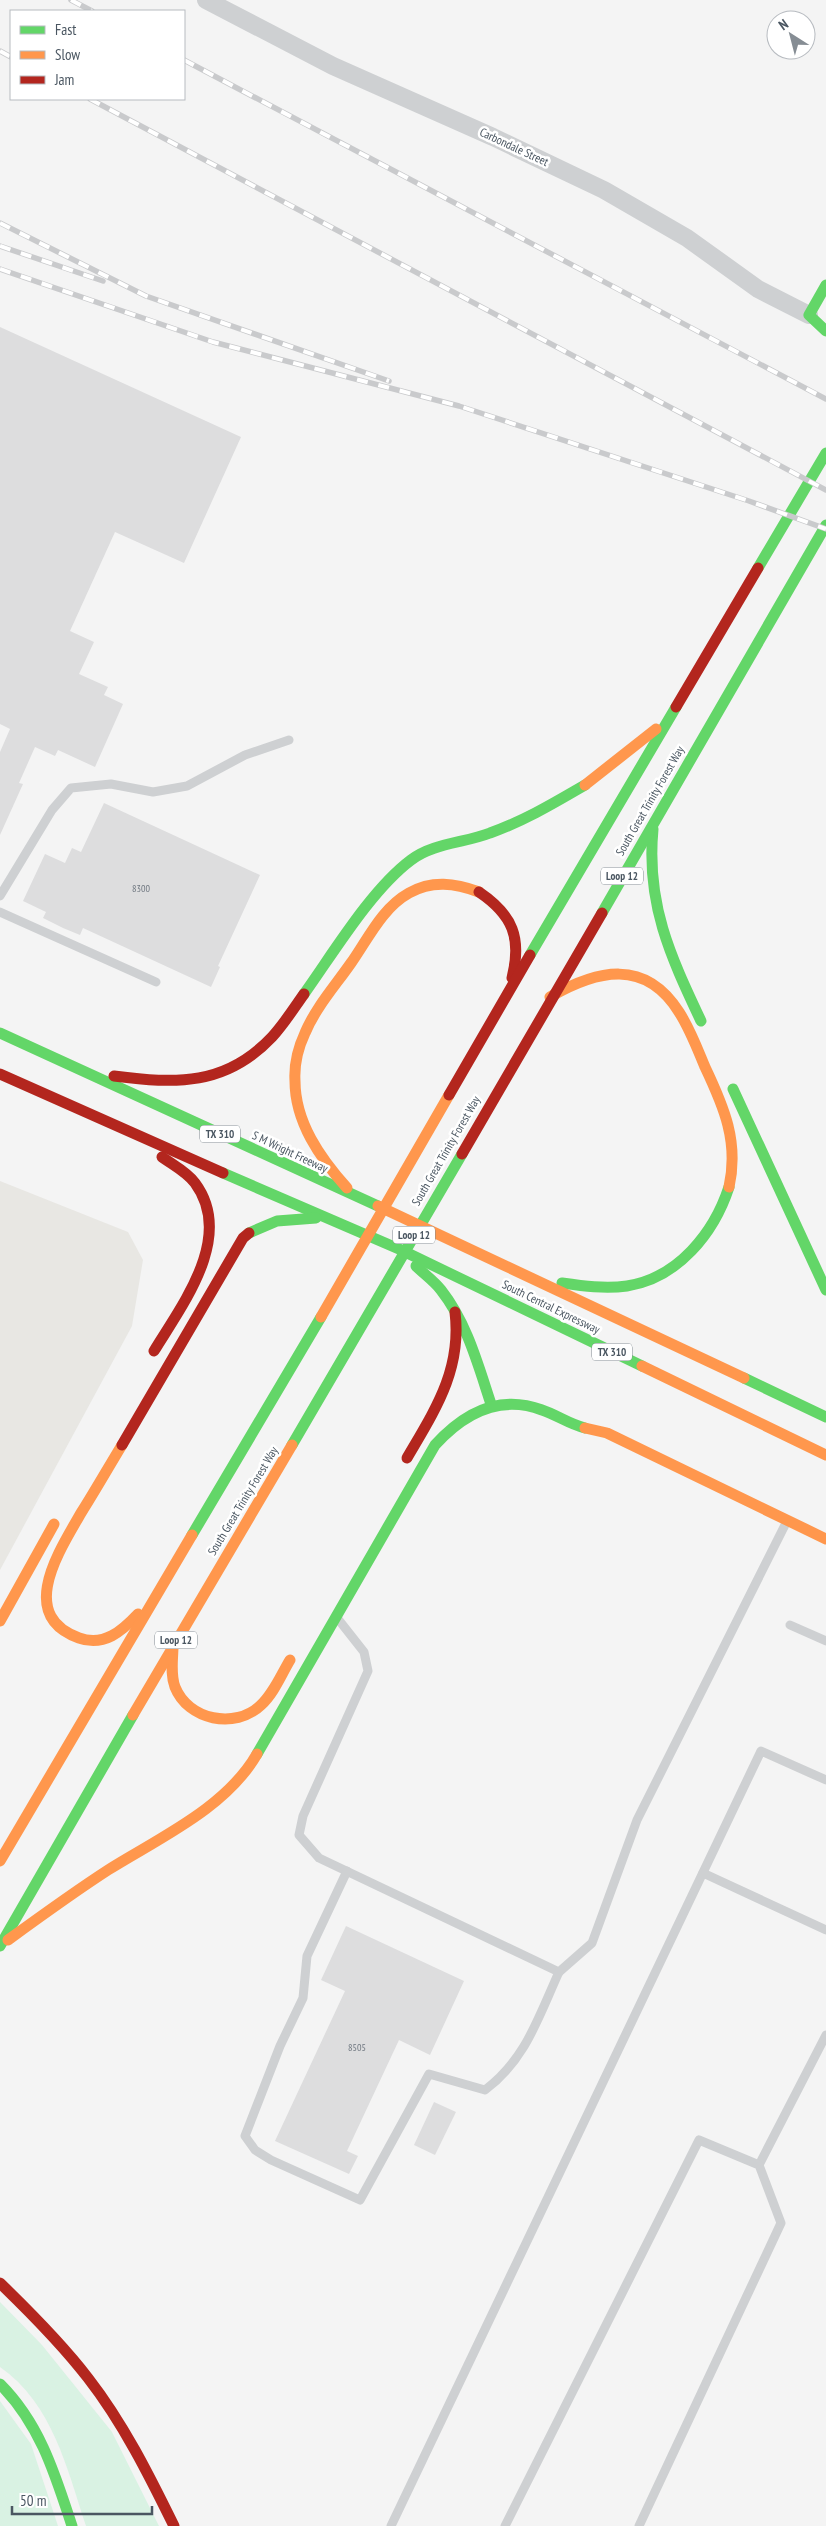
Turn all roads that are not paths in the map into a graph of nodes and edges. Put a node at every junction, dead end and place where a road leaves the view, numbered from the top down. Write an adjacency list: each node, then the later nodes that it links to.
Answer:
1 (206, 0): 3 (street, Carbondale Street)
2 (826, 285): 3 (main road)
3 (809, 315): 4 (main road)
4 (826, 331)
5 (826, 454): 7 (main road, South Great Trinity Forest Way / Loop 12)
6 (826, 525): 9 (main road, South Great Trinity Forest Way / Loop 12)
7 (669, 719): 13 (main road, South Great Trinity Forest Way / Loop 12); 17 (main road)
8 (289, 740): 10 (lane)
9 (654, 820): 14 (main road, South Great Trinity Forest Way / Loop 12); 15 (main road)
10 (0, 896)
11 (0, 912): 12 (lane)
12 (156, 982)
13 (511, 987): 21 (main road); 41 (main road, South Great Trinity Forest Way / Loop 12)
14 (550, 997): 24 (main road); 46 (main road, South Great Trinity Forest Way / Loop 12)
15 (706, 1031)
16 (0, 1033): 17 (main road, S M Wright Freeway / TX 310)
17 (85, 1072): 21 (main road, S M Wright Freeway / TX 310)
18 (0, 1074): 20 (main road, TX 310)
19 (727, 1076): 25 (main road)
20 (133, 1134): 22 (main road, TX 310); 27 (main road)
21 (355, 1197): 24 (main road, S M Wright Freeway / TX 310)
22 (323, 1218): 23 (main road, TX 310); 41 (main road)
23 (399, 1249): 26 (main road); 36 (main road, South Central Expressway / TX 310)
24 (542, 1281): 32 (main road, South Central Expressway / TX 310)
25 (826, 1290)
26 (455, 1312): 28 (main road); 34 (main road)
27 (147, 1363)
28 (491, 1390): 29 (main road); 30 (main road)
29 (471, 1394)
30 (491, 1404): 35 (main road); 42 (main road)
31 (448, 1406): 34 (main road)
32 (826, 1417)
33 (590, 1418): 35 (main road)
34 (428, 1422): 37 (main road)
35 (607, 1433): 39 (main road)
36 (826, 1454)
37 (399, 1472)
38 (59, 1515): 43 (main road)
39 (787, 1520): 40 (main road); 54 (lane)
40 (826, 1539)
41 (154, 1600): 49 (main road, South Great Trinity Forest Way / Loop 12)
42 (336, 1617): 50 (lane); 53 (main road)
43 (0, 1621)
44 (790, 1625): 45 (lane)
45 (826, 1641)
46 (173, 1644): 47 (main road); 53 (main road, South Great Trinity Forest Way / Loop 12)
47 (296, 1649)
48 (826, 1780): 51 (lane)
49 (0, 1861)
50 (347, 1872): 54 (lane); 54 (lane)
51 (703, 1873): 52 (lane); 61 (lane)
52 (826, 1930)
53 (0, 1946)
54 (559, 1972)
55 (826, 2036): 56 (lane)
56 (759, 2165): 62 (lane); 63 (lane)
57 (0, 2283): 60 (main road)
58 (0, 2384): 59 (main road)
59 (72, 2526)
60 (174, 2526)
61 (391, 2526)
62 (505, 2526)
63 (639, 2526)

